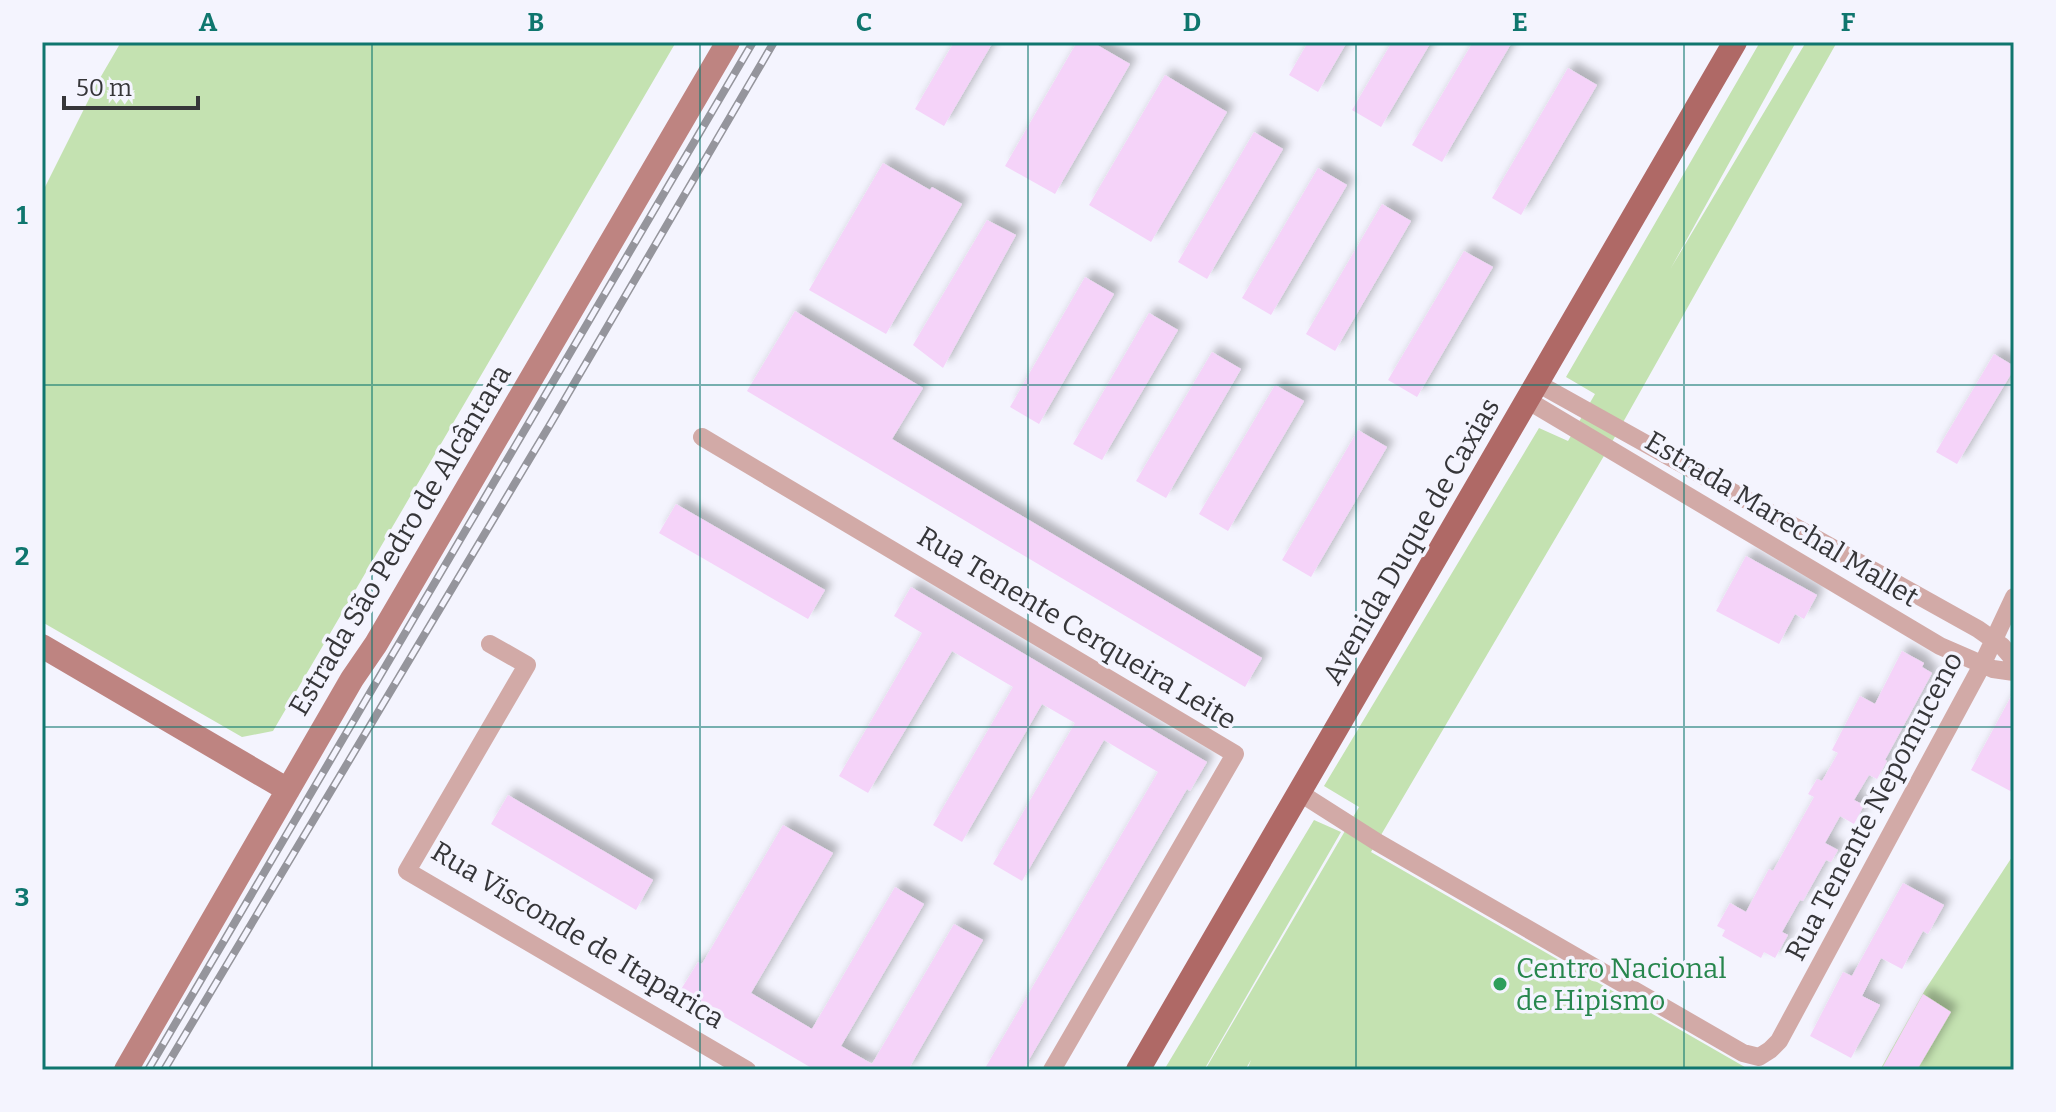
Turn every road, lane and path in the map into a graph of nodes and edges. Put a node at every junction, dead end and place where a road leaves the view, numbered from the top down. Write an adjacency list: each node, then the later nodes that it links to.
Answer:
1 (728, 42): 14 (street, Estrada São Pedro de Alcântara)
2 (1735, 42): 3 (main road, Avenida Duque de Caxias)
3 (1532, 392): 5 (street, Estrada Marechal Mallet); 6 (street, Estrada Marechal Mallet); 15 (main road, Avenida Duque de Caxias)
4 (702, 437): 18 (street, Rua Tenente Cerqueira Leite)
5 (1799, 529): 6 (street); 8 (street, Estrada Marechal Mallet)
6 (1783, 553): 12 (street, Estrada Marechal Mallet)
7 (2014, 597): 8 (street, Rua Tenente Nepomuceno)
8 (1995, 640): 11 (street, Estrada Marechal Mallet); 12 (street, Rua Tenente Nepomuceno)
9 (490, 644): 17 (street, Rua Visconde de Itaparica)
10 (42, 646): 14 (street)
11 (2014, 660)
12 (1982, 665): 13 (street, Estrada Marechal Mallet); 15 (street, Rua Tenente Nepomuceno)
13 (2014, 672)
14 (288, 790): 16 (street, Estrada São Pedro de Alcântara)
15 (1300, 793): 19 (main road, Avenida Duque de Caxias)
16 (126, 1070)
17 (747, 1070)
18 (1052, 1070)
19 (1138, 1070)

